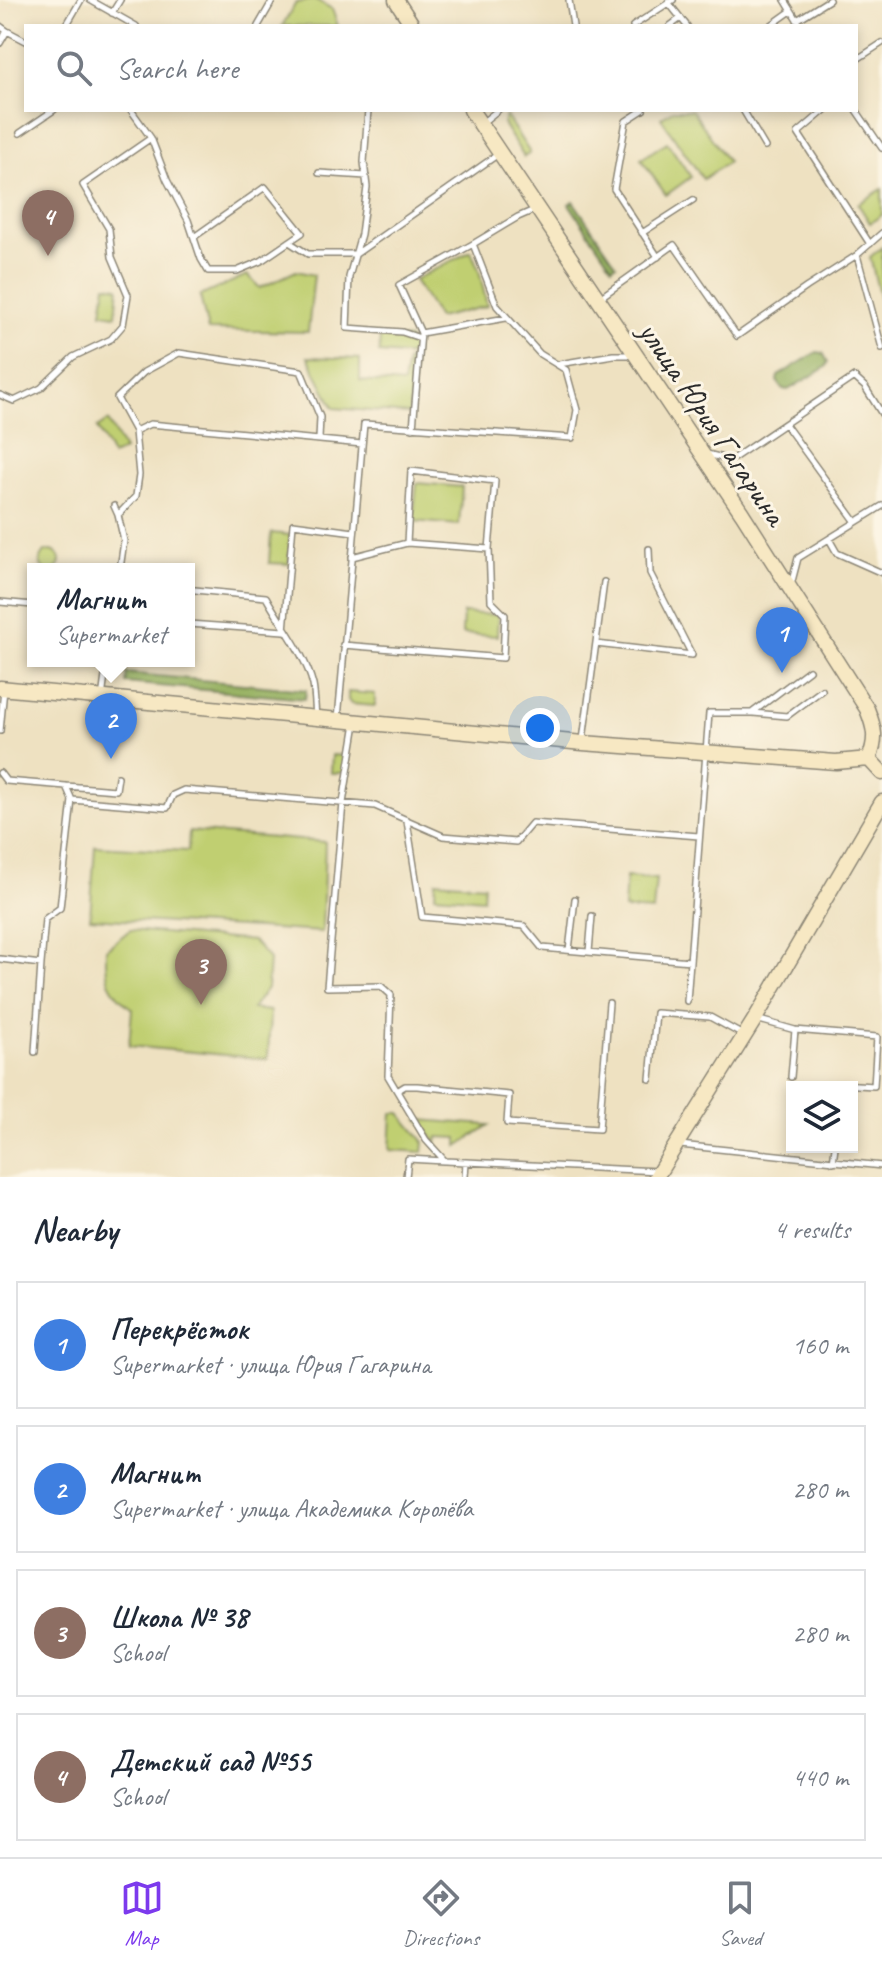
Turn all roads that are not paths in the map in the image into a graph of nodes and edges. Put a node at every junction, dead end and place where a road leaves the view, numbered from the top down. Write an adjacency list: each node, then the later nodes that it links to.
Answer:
1 (81, 0): 14 (lane)
2 (90, 0): 11 (lane)
3 (120, 0): 11 (lane)
4 (273, 0): 16 (lane)
5 (396, 0): 17 (main road)
6 (569, 0): 18 (lane)
7 (785, 0): 10 (lane)
8 (829, 0): 13 (lane)
9 (669, 1): 12 (lane); 19 (lane)
10 (791, 11): 13 (lane); 22 (lane)
11 (112, 13): 15 (lane)
12 (681, 18): 20 (lane); 21 (lane)
13 (799, 23)
14 (67, 24)
15 (132, 24)
16 (259, 24)
17 (412, 24)
18 (573, 24)
19 (636, 24)
20 (673, 24)
21 (686, 24)
22 (773, 24)
23 (0, 26): 24 (lane)
24 (7, 31): 25 (lane); 26 (lane)
25 (24, 40)
26 (0, 43)
27 (882, 43): 28 (lane)
28 (858, 59)
29 (51, 112): 39 (lane)
30 (132, 112): 40 (lane)
31 (368, 112): 45 (lane)
32 (472, 112): 38 (main road, улица Юрия Гагарина)
33 (495, 112): 38 (lane)
34 (640, 112): 48 (lane)
35 (744, 112): 41 (lane)
36 (823, 112): 53 (lane)
37 (857, 112): 42 (lane)
38 (480, 124): 43 (main road, улица Юрия Гагарина)
39 (20, 133)
40 (151, 138): 50 (lane); 63 (lane)
41 (765, 147)
42 (882, 148)
43 (500, 152): 47 (main road, улица Юрия Гагарина); 54 (lane)
44 (319, 173): 45 (lane)
45 (366, 176): 54 (lane)
46 (693, 200): 48 (lane)
47 (537, 209): 52 (lane); 57 (main road, улица Юрия Гагарина)
48 (642, 233): 56 (lane)
49 (882, 233): 53 (lane)
50 (194, 237): 51 (lane); 51 (lane)
51 (289, 242): 54 (lane)
52 (473, 244): 58 (lane); 59 (lane)
53 (870, 244): 55 (lane)
54 (356, 254): 59 (lane)
55 (857, 255): 56 (lane); 60 (lane)
56 (658, 257): 57 (lane)
57 (597, 300): 61 (main road, улица Юрия Гагарина)
58 (506, 318): 59 (lane); 62 (lane)
59 (421, 336): 66 (lane)
60 (882, 348)
61 (633, 355): 62 (lane); 70 (main road, улица Юрия Гагарина)
62 (558, 364): 66 (lane)
63 (0, 395)
64 (882, 414): 65 (lane)
65 (785, 424): 70 (lane); 74 (lane)
66 (413, 428): 69 (lane)
67 (135, 431): 68 (lane); 68 (lane); 73 (lane)
68 (319, 439): 69 (lane)
69 (362, 444): 75 (lane)
70 (700, 452): 84 (main road, улица Юрия Гагарина)
71 (114, 506): 73 (lane)
72 (882, 506): 74 (lane)
73 (118, 515): 81 (lane)
74 (856, 522): 76 (lane)
75 (354, 532): 80 (lane); 89 (lane)
76 (829, 539): 82 (lane); 84 (lane)
77 (407, 543): 78 (lane); 78 (lane); 80 (lane)
78 (489, 549): 91 (lane)
79 (649, 549): 90 (lane)
80 (352, 557): 91 (lane)
81 (121, 563)
82 (882, 573)
83 (604, 582): 90 (lane)
84 (790, 587): 104 (main road, улица Юрия Гагарина)
85 (195, 590): 89 (lane)
86 (0, 602): 87 (lane)
87 (27, 604)
88 (195, 624): 89 (lane)
89 (284, 631): 98 (lane)
90 (596, 644): 102 (lane)
91 (343, 645): 99 (lane)
92 (106, 667): 96 (lane)
93 (809, 670): 97 (lane)
94 (2, 688): 96 (main road); 101 (lane)
95 (822, 690): 97 (lane)
96 (102, 699): 98 (main road)
97 (753, 713): 103 (lane)
98 (316, 718): 99 (main road)
99 (338, 720): 100 (main road)
100 (356, 721): 102 (main road); 111 (lane)
101 (0, 731)
102 (583, 743): 103 (main road)
103 (705, 753): 104 (main road); 113 (lane)
104 (869, 759): 106 (main road)
105 (0, 773): 108 (lane)
106 (882, 773)
107 (118, 777): 108 (lane)
108 (66, 786): 109 (lane)
109 (72, 800): 111 (lane); 120 (lane)
110 (882, 802): 123 (main road)
111 (343, 803): 112 (lane); 131 (lane)
112 (407, 821): 113 (lane); 116 (lane)
113 (699, 836): 119 (lane)
114 (575, 899): 116 (lane)
115 (592, 916): 117 (lane)
116 (569, 950): 117 (lane)
117 (589, 952): 119 (lane)
118 (0, 959): 120 (lane)
119 (690, 961): 121 (lane)
120 (41, 964): 127 (lane)
121 (687, 1001)
122 (609, 1003): 131 (lane)
123 (755, 1019): 124 (lane); 125 (main road)
124 (795, 1030): 126 (lane); 128 (lane)
125 (744, 1036): 129 (lane); 132 (main road)
126 (880, 1037): 130 (lane)
127 (35, 1052)
128 (791, 1077)
129 (650, 1079)
130 (858, 1085)
131 (397, 1091): 134 (lane)
132 (675, 1145): 136 (lane); 138 (main road)
133 (834, 1153): 136 (lane)
134 (445, 1161): 135 (lane); 139 (lane)
135 (466, 1162): 138 (lane); 140 (lane)
136 (833, 1162): 137 (lane)
137 (882, 1166)
138 (657, 1174)
139 (406, 1177)
140 (465, 1177)

